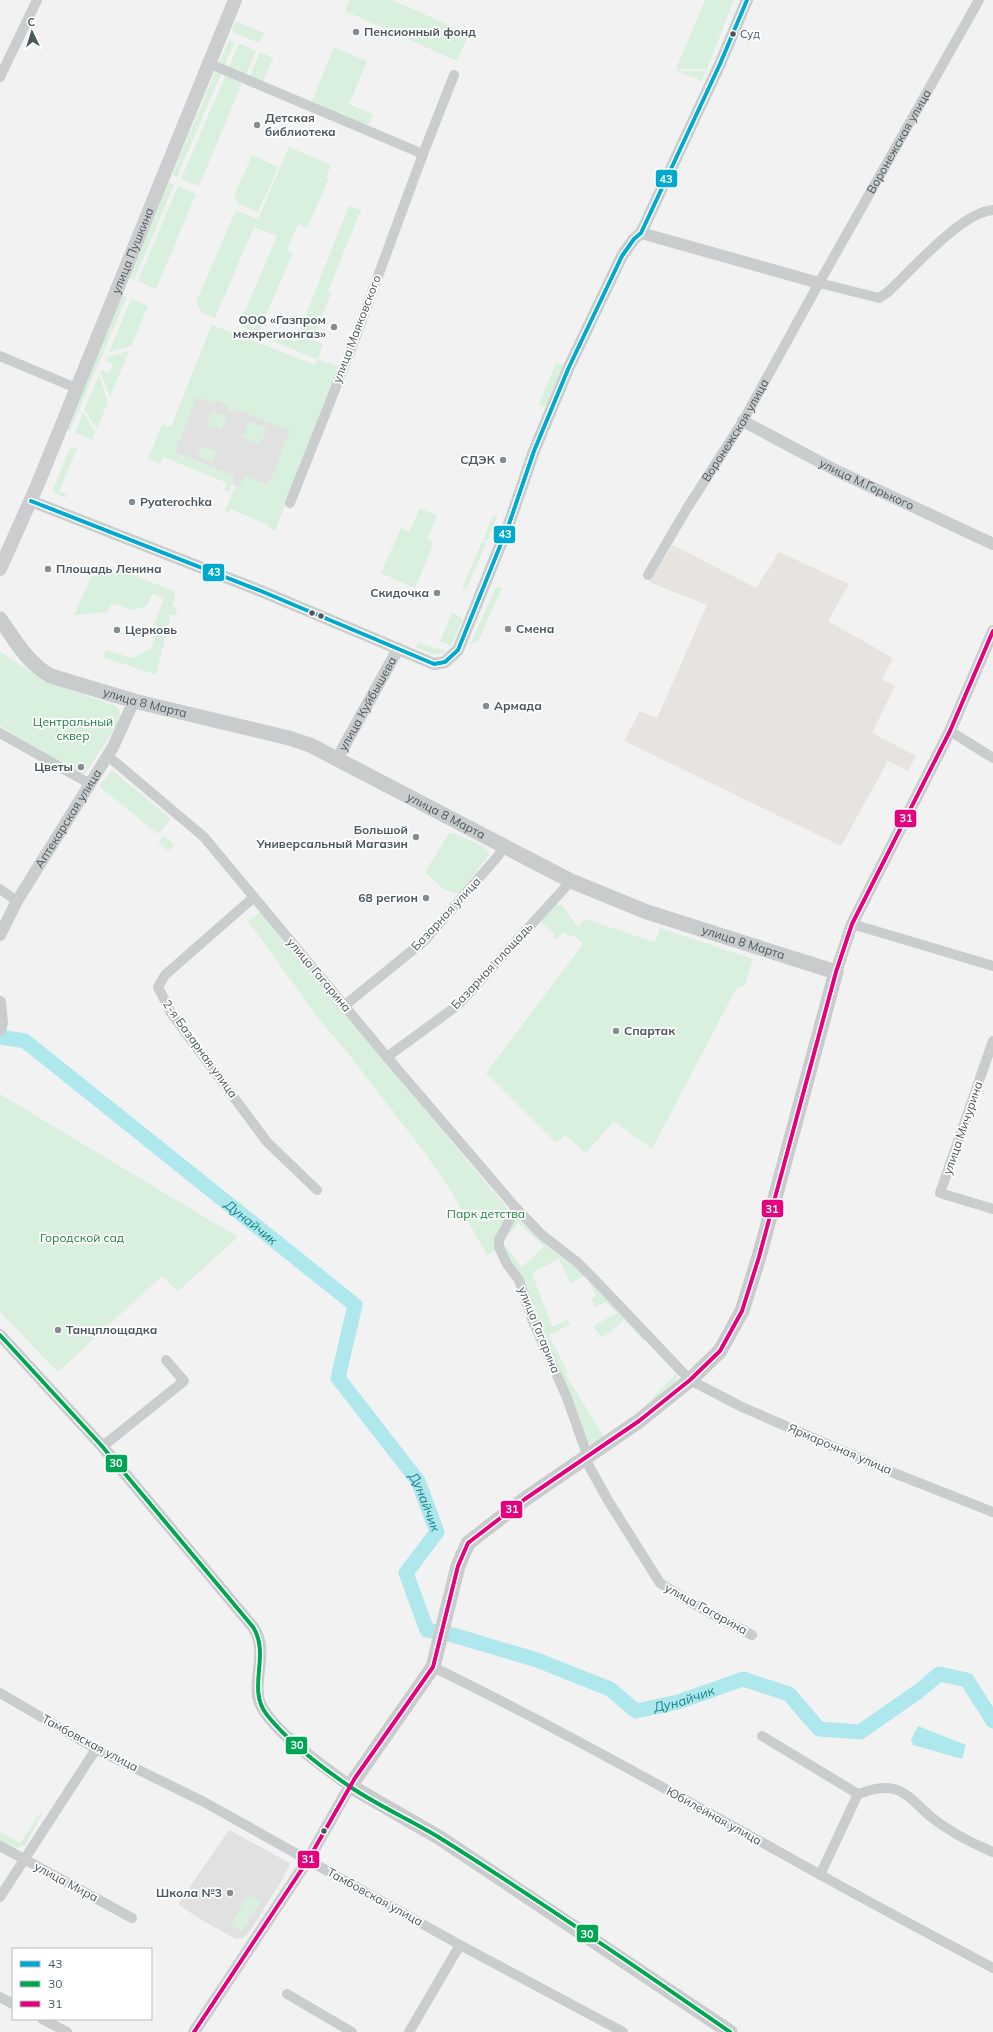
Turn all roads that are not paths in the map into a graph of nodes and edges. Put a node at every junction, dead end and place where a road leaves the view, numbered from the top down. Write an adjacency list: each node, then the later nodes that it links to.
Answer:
1 (37, 0): 7 (street)
2 (235, 0): 5 (main road, улица Пушкина)
3 (747, 0): 10 (street)
4 (979, 0): 11 (street, Воронежская улица)
5 (210, 64): 8 (street); 13 (main road, улица Пушкина)
6 (454, 75): 8 (street, улица Маяковского)
7 (0, 77)
8 (423, 154): 16 (street, улица Маяковского)
9 (993, 210): 11 (street)
10 (641, 233): 11 (street); 22 (street)
11 (819, 283): 14 (street, Воронежская улица)
12 (0, 356): 13 (street)
13 (76, 388): 15 (main road, улица Пушкина)
14 (743, 421): 17 (street, улица М.Горького); 19 (street, Воронежская улица)
15 (31, 501): 18 (main road); 22 (street)
16 (290, 503)
17 (993, 544)
18 (0, 569)
19 (648, 575)
20 (0, 619): 23 (main road, улица 8 Марта)
21 (993, 631): 24 (street)
22 (398, 649): 28 (street, улица Куйбышева)
23 (134, 701): 26 (street, Аптекарская улица); 28 (main road, улица 8 Марта)
24 (950, 730): 27 (street); 35 (street)
25 (0, 733): 29 (street)
26 (108, 756): 29 (street, Аптекарская улица); 33 (street, улица Гагарина)
27 (993, 758)
28 (337, 759): 30 (main road, улица 8 Марта)
29 (90, 784): 34 (street, Аптекарская улица)
30 (503, 846): 31 (main road, улица 8 Марта); 40 (street, Базарная улица)
31 (571, 881): 38 (main road, улица 8 Марта); 43 (street, Базарная площадь)
32 (0, 889): 34 (street)
33 (254, 897): 40 (street, улица Гагарина); 44 (street, 2-я Базарная улица)
34 (17, 901): 36 (street, Аптекарская улица)
35 (852, 924): 37 (street); 38 (street)
36 (0, 934)
37 (993, 966)
38 (836, 972): 49 (main road)
39 (0, 1002): 41 (street)
40 (344, 1006): 43 (street, улица Гагарина)
41 (1, 1026)
42 (993, 1041): 46 (street, улица Мичурина)
43 (387, 1057): 45 (street, улица Гагарина)
44 (317, 1190)
45 (516, 1208): 49 (street, улица Гагарина); 51 (street, улица Гагарина)
46 (993, 1209)
47 (0, 1335): 50 (street)
48 (166, 1360): 50 (street)
49 (690, 1380): 51 (main road); 52 (street, Ярмарочная улица)
50 (101, 1445): 58 (street)
51 (586, 1458): 53 (street, улица Гагарина); 54 (main road)
52 (993, 1512)
53 (752, 1635)
54 (433, 1667): 58 (main road); 64 (street, Юбилейная улица)
55 (0, 1693): 57 (street, Тамбовская улица)
56 (762, 1736): 59 (street)
57 (96, 1749): 62 (street); 63 (street, Тамбовская улица)
58 (350, 1786): 63 (street); 78 (main road)
59 (858, 1794): 61 (street); 64 (street)
60 (0, 1846): 62 (street, улица Мира)
61 (993, 1852)
62 (23, 1859): 65 (street); 66 (street, улица Мира)
63 (308, 1860): 67 (street, Тамбовская улица); 74 (street)
64 (820, 1875): 68 (street, Юбилейная улица)
65 (0, 1897)
66 (132, 1918)
67 (460, 1945): 76 (street); 77 (street, Тамбовская улица)
68 (993, 1968)
69 (286, 1994): 75 (street)
70 (0, 1997): 71 (street)
71 (12, 2003)
72 (44, 2020): 73 (street)
73 (67, 2032)
74 (194, 2032)
75 (352, 2032)
76 (409, 2032)
77 (623, 2032)
78 (730, 2032)

